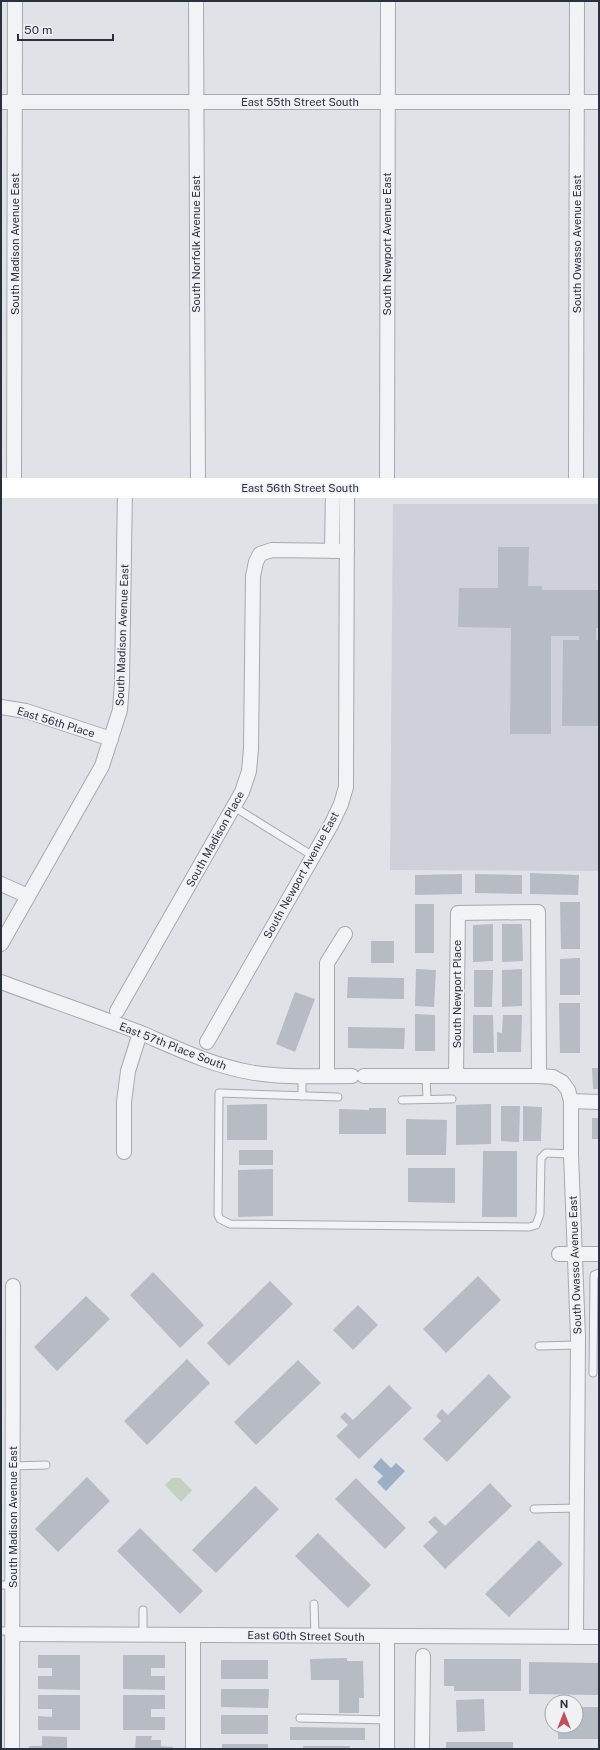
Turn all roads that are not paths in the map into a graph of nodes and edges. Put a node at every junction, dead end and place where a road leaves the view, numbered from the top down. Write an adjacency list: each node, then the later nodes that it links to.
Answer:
1 (15, 1): 6 (street, South Madison Avenue East)
2 (196, 1): 7 (street, South Norfolk Avenue East)
3 (388, 1): 10 (street, South Newport Avenue East)
4 (577, 1): 8 (street, South Owasso Avenue East)
5 (1, 102): 6 (street, East 55th Street South)
6 (15, 102): 7 (street, East 55th Street South); 12 (street, South Madison Avenue East)
7 (196, 102): 10 (street, East 55th Street South); 14 (street, South Norfolk Avenue East)
8 (577, 102): 9 (street, East 55th Street South); 10 (street, East 55th Street South); 16 (street, South Owasso Avenue East)
9 (599, 102)
10 (388, 103): 15 (street, South Newport Avenue East)
11 (340, 487): 14 (street, East 56th Street South); 15 (street, East 56th Street South); 18 (street); 19 (street, South Newport Avenue East)
12 (8, 488): 13 (street, East 56th Street South)
13 (125, 488): 14 (street, East 56th Street South); 21 (street, South Madison Avenue East)
14 (198, 488)
15 (386, 488): 16 (street, East 56th Street South)
16 (576, 488): 17 (street, East 56th Street South)
17 (599, 488)
18 (332, 551): 19 (street); 22 (street, South Madison Place)
19 (347, 551): 23 (street, South Newport Avenue East)
20 (1, 707): 21 (street, East 56th Place)
21 (111, 739): 25 (street, South Madison Avenue East)
22 (234, 807): 23 (lane); 29 (street, South Madison Place)
23 (313, 856): 31 (street, South Newport Avenue East)
24 (1, 884): 25 (street)
25 (28, 896): 27 (street, South Madison Avenue East)
26 (345, 934): 34 (street)
27 (1, 944)
28 (1, 982): 30 (street, East 57th Place South)
29 (117, 1011)
30 (140, 1033): 33 (street, East 57th Place South); 44 (street)
31 (207, 1042)
32 (456, 1075): 35 (street, East 57th Place South); 36 (street, East 57th Place South); 36 (street, South Newport Place)
33 (302, 1076): 34 (street, East 57th Place South); 37 (lane)
34 (327, 1076): 35 (street, East 57th Place South)
35 (426, 1076): 39 (lane)
36 (540, 1076): 42 (street, South Owasso Avenue East)
37 (302, 1096): 38 (lane); 45 (lane)
38 (338, 1097)
39 (427, 1099): 40 (lane); 41 (lane)
40 (452, 1099)
41 (402, 1100)
42 (571, 1102): 43 (street); 45 (street, South Owasso Avenue East)
43 (599, 1102)
44 (124, 1152)
45 (571, 1154): 47 (street, South Owasso Avenue East)
46 (559, 1254): 47 (street)
47 (575, 1254): 48 (street); 52 (street, South Owasso Avenue East)
48 (599, 1254)
49 (599, 1273): 51 (lane)
50 (13, 1286): 56 (street, South Madison Avenue East)
51 (596, 1336): 54 (lane)
52 (578, 1345): 53 (lane); 57 (street, South Owasso Avenue East)
53 (539, 1346)
54 (593, 1373)
55 (46, 1465): 56 (lane)
56 (13, 1466): 59 (street, South Madison Avenue East)
57 (577, 1508): 58 (lane); 67 (street, South Owasso Avenue East)
58 (534, 1509)
59 (7, 1585): 62 (street, South Madison Avenue East)
60 (314, 1604): 65 (lane)
61 (143, 1610): 63 (lane)
62 (9, 1632): 63 (street, East 60th Street South); 72 (street, South Madison Avenue East)
63 (143, 1634): 64 (street, East 60th Street South)
64 (193, 1635): 65 (street, East 60th Street South); 73 (street)
65 (314, 1636): 66 (street, East 60th Street South)
66 (387, 1637): 67 (street, East 60th Street South); 71 (street)
67 (576, 1637): 68 (street, East 60th Street South)
68 (599, 1637)
69 (423, 1656): 75 (street)
70 (300, 1718): 71 (lane)
71 (387, 1720): 74 (street)
72 (12, 1749)
73 (193, 1749)
74 (387, 1749)
75 (422, 1749)

